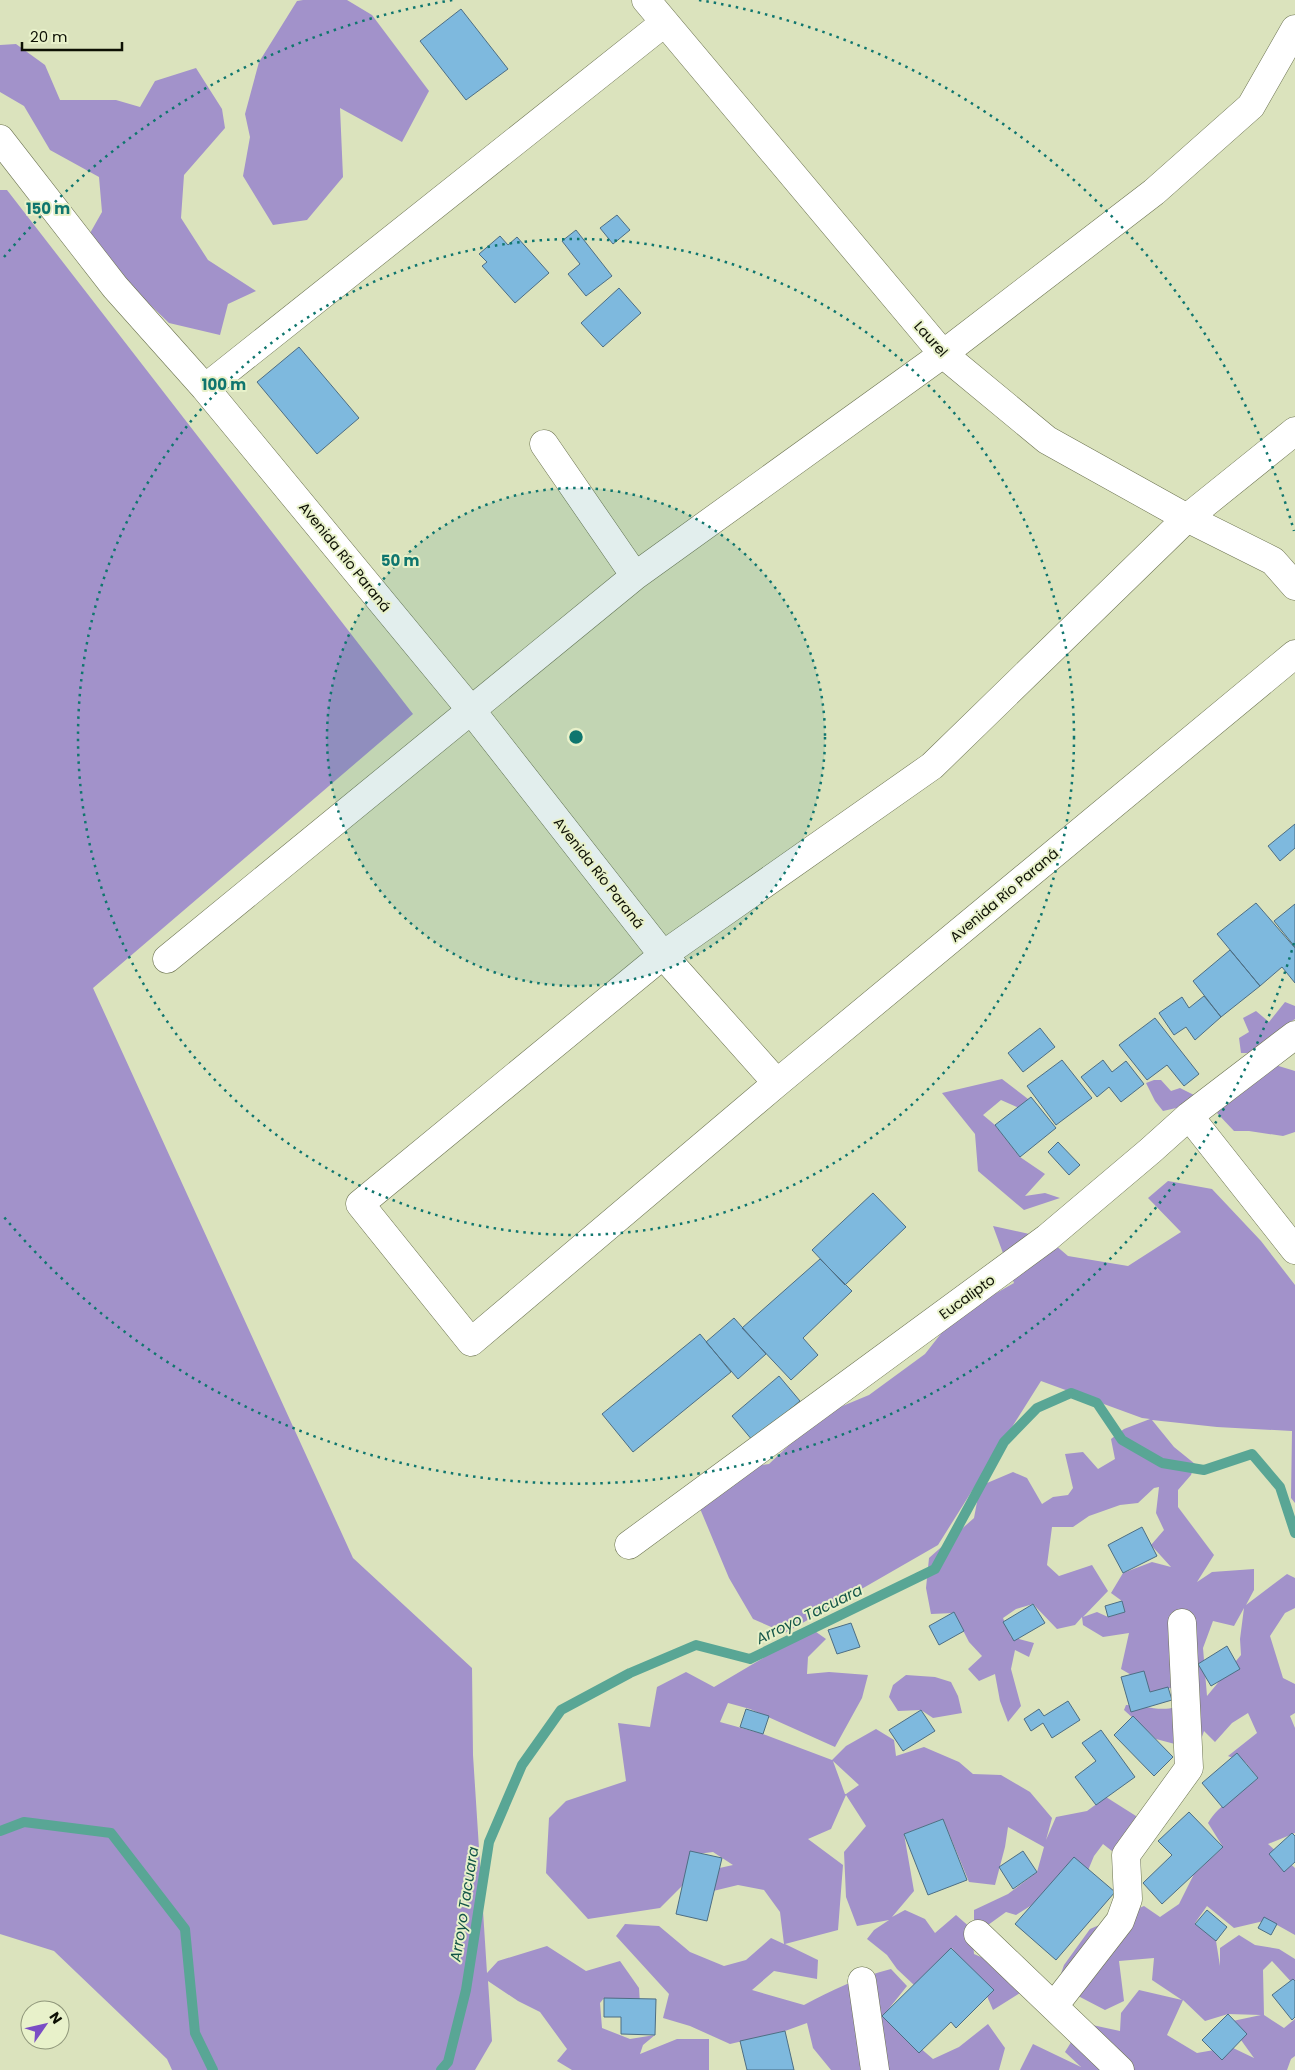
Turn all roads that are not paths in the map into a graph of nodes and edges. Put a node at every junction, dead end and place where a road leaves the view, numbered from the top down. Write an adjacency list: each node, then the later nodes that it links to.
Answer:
1 (646, 0): 2 (street, Laurel)
2 (664, 23): 5 (street, Laurel); 6 (street)
3 (1295, 29): 5 (street)
4 (0, 139): 6 (street, Avenida Río Paraná)
5 (943, 354): 9 (street, Laurel); 10 (street)
6 (206, 388): 13 (street, Avenida Río Paraná)
7 (1295, 431): 9 (street)
8 (544, 444): 10 (street)
9 (1187, 518): 11 (street, Laurel); 14 (street)
10 (635, 576): 13 (street)
11 (1295, 586)
12 (1295, 654): 17 (street, Avenida Río Paraná)
13 (471, 710): 14 (street, Avenida Río Paraná); 15 (street)
14 (663, 955): 17 (street, Avenida Río Paraná); 17 (street)
15 (167, 959)
16 (1295, 1035): 18 (street, Eucalipto)
17 (777, 1083)
18 (1189, 1116): 19 (street); 20 (street, Eucalipto)
19 (1295, 1250)
20 (629, 1545)
21 (1182, 1623): 24 (street)
22 (978, 1934): 24 (street)
23 (862, 1980): 25 (street)
24 (1054, 2006): 26 (street)
25 (875, 2070)
26 (1120, 2070)

